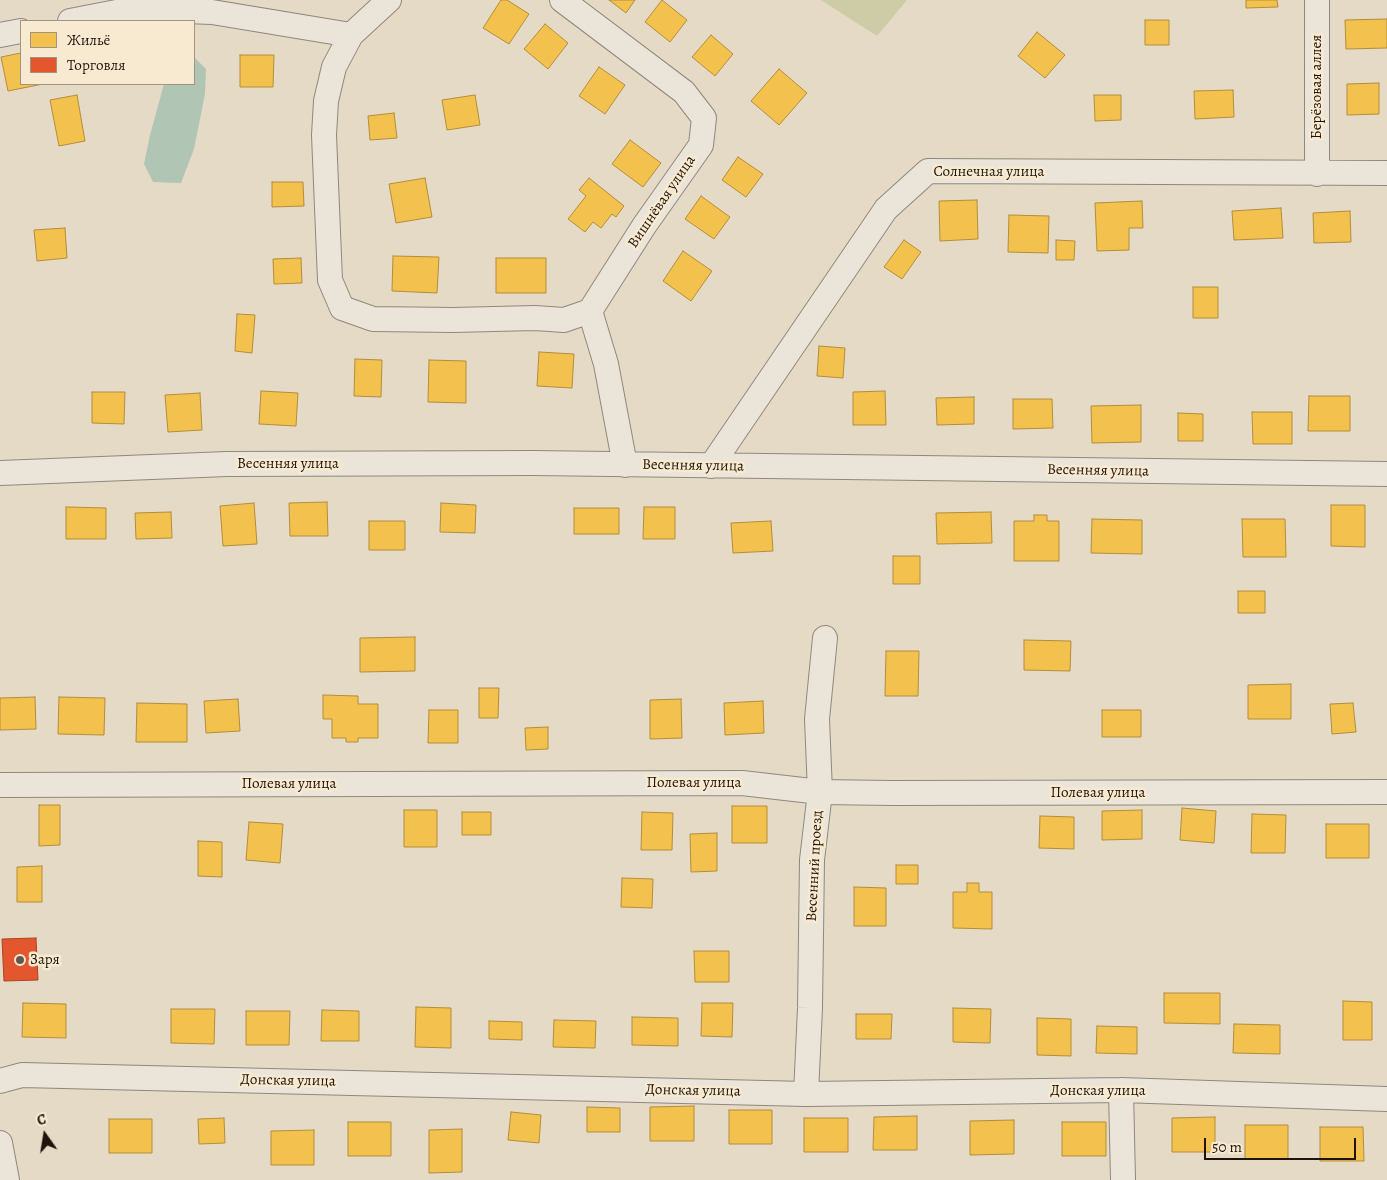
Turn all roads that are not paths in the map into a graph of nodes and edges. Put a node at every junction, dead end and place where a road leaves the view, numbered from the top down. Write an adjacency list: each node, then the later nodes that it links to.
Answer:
1 (389, 0): 6 (street)
2 (562, 0): 10 (street, Вишнёвая улица)
3 (1317, 0): 9 (street, Берёзовая аллея)
4 (75, 20): 6 (street)
5 (20, 31): 7 (street)
6 (350, 34): 10 (street)
7 (0, 35)
8 (1387, 173): 9 (street, Солнечная улица)
9 (1316, 174): 12 (street, Солнечная улица)
10 (590, 311): 11 (street)
11 (625, 465): 12 (street, Весенняя улица); 13 (street, Весенняя улица)
12 (711, 466): 14 (street, Весенняя улица)
13 (0, 472)
14 (1387, 474)
15 (825, 638): 17 (street, Весенний проезд)
16 (0, 785): 17 (street, Полевая улица)
17 (820, 792): 18 (street, Полевая улица); 21 (street, Весенний проезд)
18 (1387, 792)
19 (0, 1081): 21 (street, Донская улица)
20 (1121, 1090): 21 (street, Донская улица); 22 (street, Донская улица); 25 (street)
21 (806, 1094)
22 (1387, 1099)
23 (0, 1143): 24 (street)
24 (7, 1180)
25 (1123, 1180)

